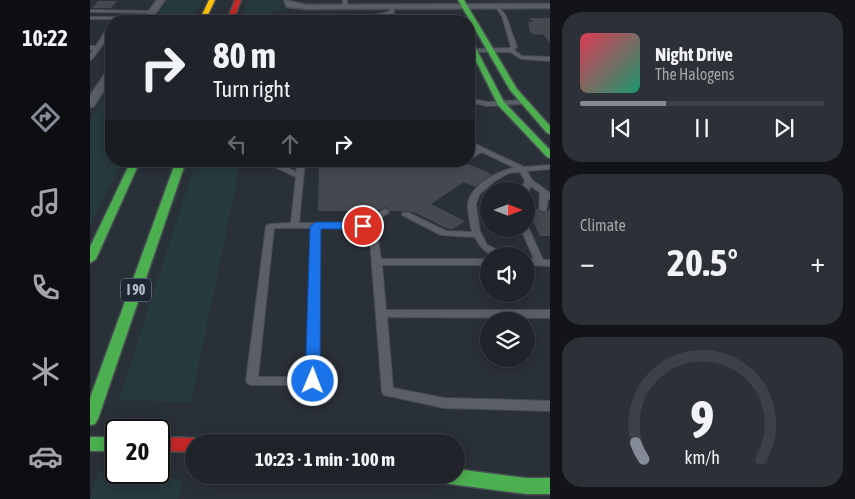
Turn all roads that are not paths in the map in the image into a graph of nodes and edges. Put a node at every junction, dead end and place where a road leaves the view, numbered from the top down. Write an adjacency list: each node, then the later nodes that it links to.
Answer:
1 (161, 0): 13 (street)
2 (212, 0): 16 (main road)
3 (238, 0): 17 (main road)
4 (345, 2): 5 (street); 9 (street)
5 (292, 3)
6 (463, 3): 7 (street); 10 (street); 19 (main road)
7 (497, 6): 8 (street); 27 (lane)
8 (550, 6)
9 (392, 7): 10 (street); 18 (lane)
10 (451, 7)
11 (90, 11): 12 (lane)
12 (132, 12): 13 (lane); 14 (lane)
13 (153, 12): 15 (street)
14 (126, 15)
15 (151, 15)
16 (205, 15)
17 (232, 15)
18 (380, 15)
19 (470, 15)
20 (90, 18): 21 (lane)
21 (105, 19)
22 (475, 24): 28 (main road)
23 (104, 35): 25 (lane)
24 (90, 48): 25 (lane)
25 (98, 48): 30 (lane)
26 (475, 49): 28 (lane)
27 (511, 50): 28 (lane); 31 (lane)
28 (491, 51): 34 (main road)
29 (475, 57): 35 (main road)
30 (90, 58)
31 (550, 59)
32 (105, 82): 36 (street)
33 (475, 101): 35 (lane)
34 (523, 102): 35 (lane); 37 (main road)
35 (501, 103): 41 (main road)
36 (90, 104)
37 (550, 131)
38 (475, 146): 39 (lane)
39 (481, 149): 40 (lane); 47 (lane)
40 (475, 153)
41 (550, 155)
42 (133, 167): 60 (main road)
43 (179, 167): 69 (main road, I 90)
44 (282, 167): 48 (lane)
45 (300, 167): 48 (lane)
46 (550, 167): 47 (lane)
47 (521, 168): 49 (lane); 57 (lane)
48 (299, 176): 54 (lane)
49 (529, 181): 50 (lane)
50 (547, 195): 51 (lane)
51 (544, 209)
52 (385, 211): 56 (lane)
53 (406, 215): 57 (lane)
54 (295, 225): 55 (lane); 55 (lane)
55 (316, 226): 56 (lane)
56 (363, 226): 61 (lane)
57 (479, 235): 59 (lane)
58 (530, 238): 64 (lane)
59 (484, 247)
60 (90, 259)
61 (376, 262): 62 (lane); 66 (lane)
62 (480, 262)
63 (535, 263): 64 (lane)
64 (540, 263): 65 (lane)
65 (550, 263)
66 (381, 313): 67 (lane); 68 (lane)
67 (550, 314)
68 (550, 406)
69 (90, 419)
70 (90, 444): 71 (main road)
71 (105, 444)
72 (170, 444): 73 (main road)
73 (185, 445)
74 (465, 478): 75 (main road)
75 (550, 486)

